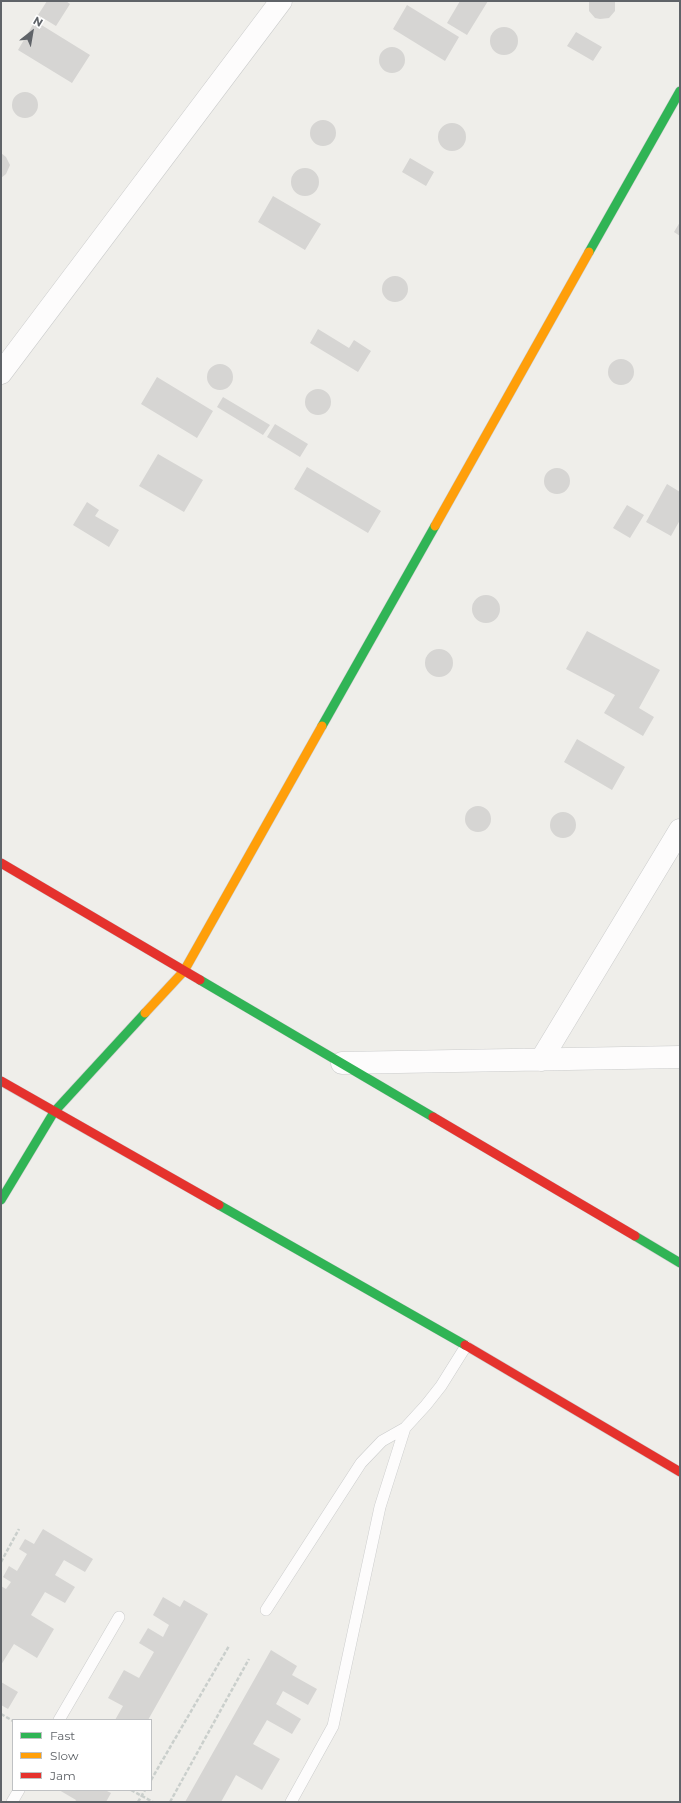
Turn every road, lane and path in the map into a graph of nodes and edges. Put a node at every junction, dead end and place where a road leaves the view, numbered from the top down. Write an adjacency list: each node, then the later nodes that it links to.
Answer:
1 (281, 1): 3 (street)
2 (680, 91): 6 (street)
3 (1, 373)
4 (680, 830): 8 (street)
5 (1, 863): 6 (street)
6 (184, 971): 9 (street); 11 (street)
7 (680, 1057): 8 (street)
8 (541, 1060): 9 (street)
9 (342, 1064): 13 (street)
10 (1, 1081): 11 (street)
11 (54, 1112): 12 (street); 14 (street)
12 (1, 1200)
13 (680, 1263)
14 (466, 1346): 15 (lane); 16 (street)
15 (405, 1428): 19 (lane); 35 (lane)
16 (680, 1472)
17 (19, 1529): 18 (path)
18 (1, 1562)
19 (266, 1610)
20 (119, 1617): 24 (lane)
21 (229, 1646): 26 (path)
22 (249, 1659): 34 (path)
23 (1, 1714): 25 (path)
24 (60, 1719)
25 (12, 1720)
26 (152, 1778)
27 (18, 1791): 31 (lane)
28 (133, 1791): 30 (path)
29 (144, 1791): 30 (path)
30 (142, 1796): 32 (path); 33 (path)
31 (12, 1802)
32 (138, 1802)
33 (153, 1802)
34 (170, 1802)
35 (291, 1802)

